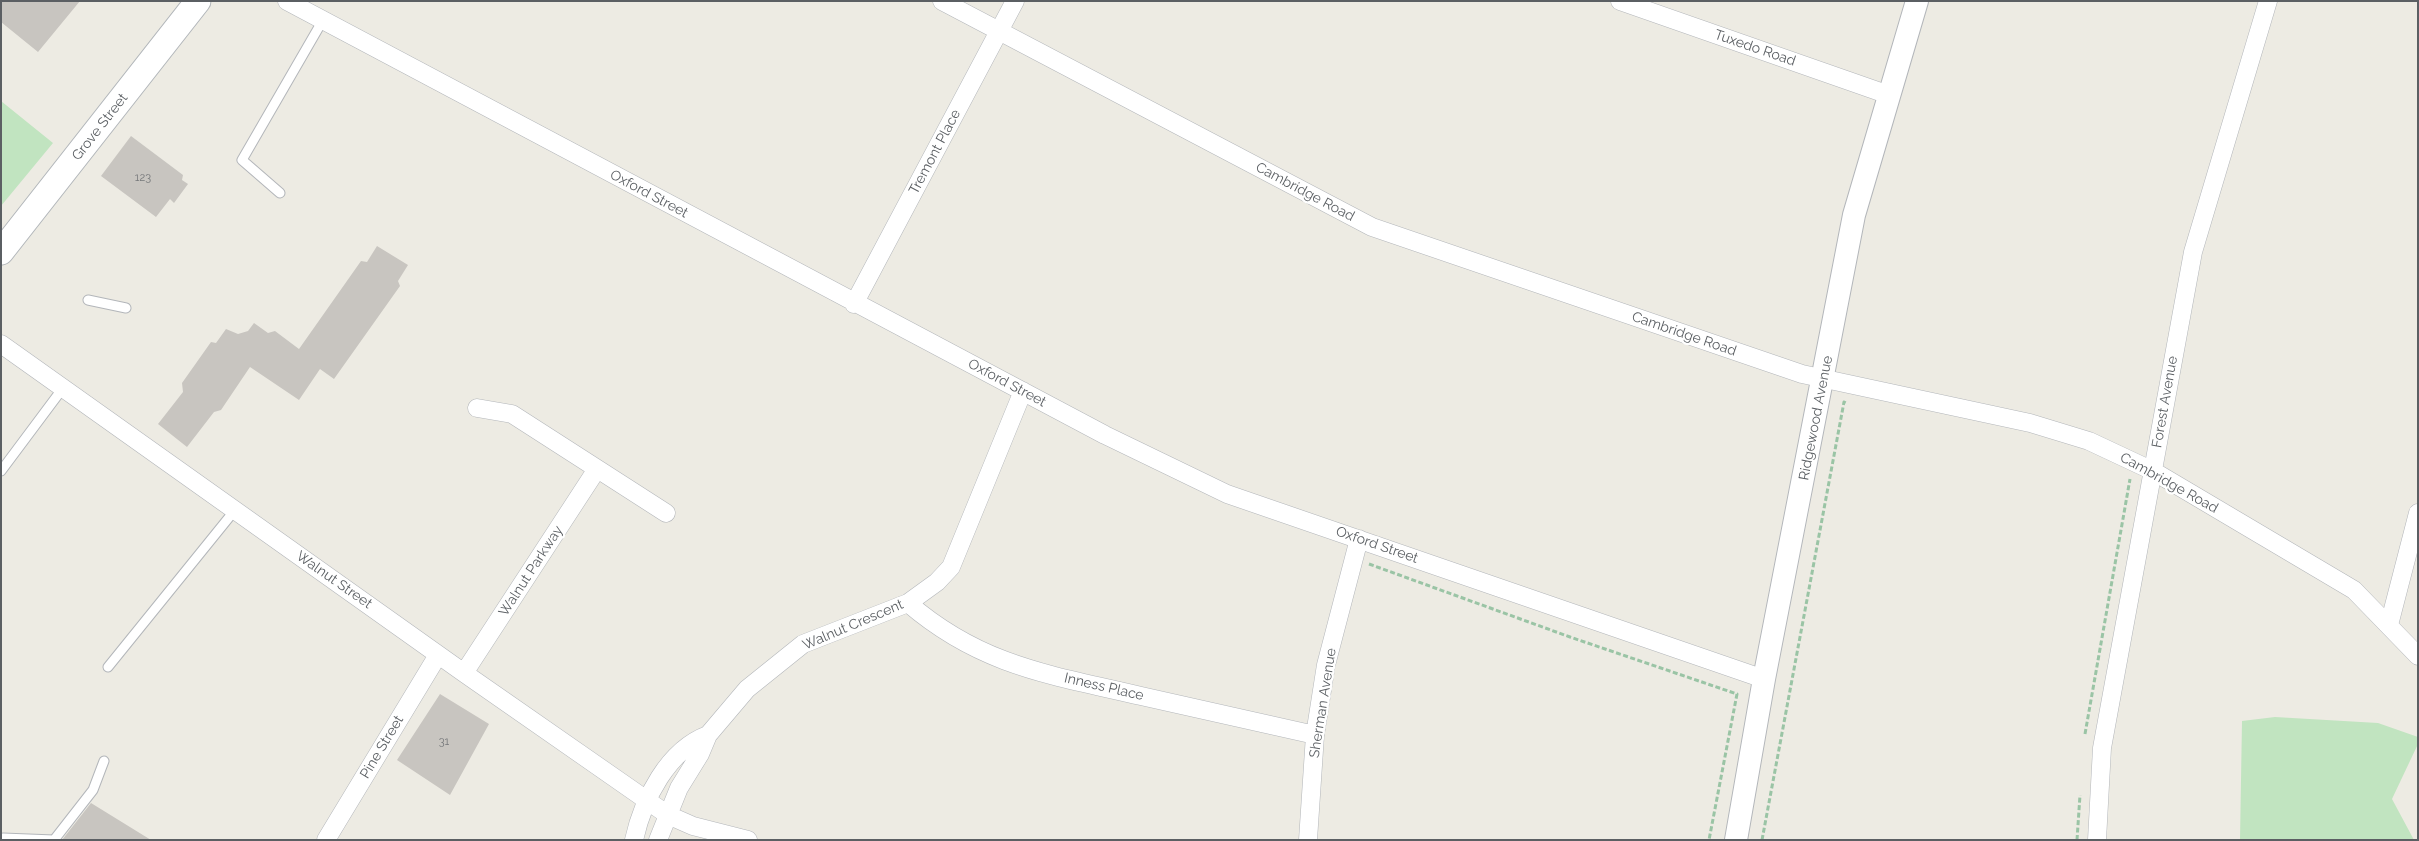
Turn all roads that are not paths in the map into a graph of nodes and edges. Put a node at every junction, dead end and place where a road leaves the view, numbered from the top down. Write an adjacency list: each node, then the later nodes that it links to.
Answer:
1 (198, 1): 12 (main road, Grove Street)
2 (287, 1): 8 (street, Oxford Street)
3 (942, 1): 9 (street, Cambridge Road)
4 (1015, 1): 9 (street, Tremont Place)
5 (1620, 1): 10 (street, Tuxedo Road)
6 (1917, 1): 10 (street, Ridgewood Avenue)
7 (2268, 1): 23 (street, Forest Avenue)
8 (323, 20): 11 (lane); 14 (street, Oxford Street)
9 (999, 31): 14 (street, Tremont Place); 17 (street, Cambridge Road)
10 (1890, 95): 17 (street, Ridgewood Avenue)
11 (280, 193)
12 (1, 252)
13 (88, 300): 15 (lane)
14 (854, 304): 19 (street, Oxford Street)
15 (126, 308)
16 (1, 344): 18 (street, Walnut Street)
17 (1823, 380): 23 (street, Cambridge Road); 34 (street, Ridgewood Avenue)
18 (63, 388): 22 (lane); 24 (street, Walnut Street)
19 (1023, 391): 27 (street, Oxford Street); 28 (street, Walnut Crescent)
20 (477, 408): 21 (street)
21 (597, 469): 25 (street); 33 (street, Walnut Parkway)
22 (1, 471)
23 (2153, 471): 29 (street, Cambridge Road); 47 (street, Forest Avenue)
24 (235, 510): 30 (street, Walnut Street); 32 (lane)
25 (666, 513)
26 (2418, 513): 29 (street)
27 (1360, 539): 34 (street, Oxford Street); 36 (street, Sherman Avenue)
28 (908, 603): 35 (street, Walnut Crescent); 36 (street, Inness Place)
29 (2389, 625): 31 (street, Cambridge Road)
30 (438, 655): 33 (street, Walnut Street); 41 (street, Pine Street)
31 (2418, 656)
32 (108, 667)
33 (464, 673): 38 (street, Walnut Street)
34 (1764, 679): 46 (street, Ridgewood Avenue)
35 (708, 735): 38 (street, Walnut Crescent); 39 (street, Walnut Crescent)
36 (1315, 735): 45 (street, Sherman Avenue)
37 (104, 761): 40 (lane)
38 (646, 800): 39 (street, Walnut Street); 42 (street, Walnut Crescent)
39 (668, 815): 43 (street, Walnut Crescent); 44 (street, Walnut Street)
40 (3, 838)
41 (326, 840)
42 (634, 840)
43 (658, 840)
44 (748, 840)
45 (1308, 840)
46 (1736, 840)
47 (2097, 840)

